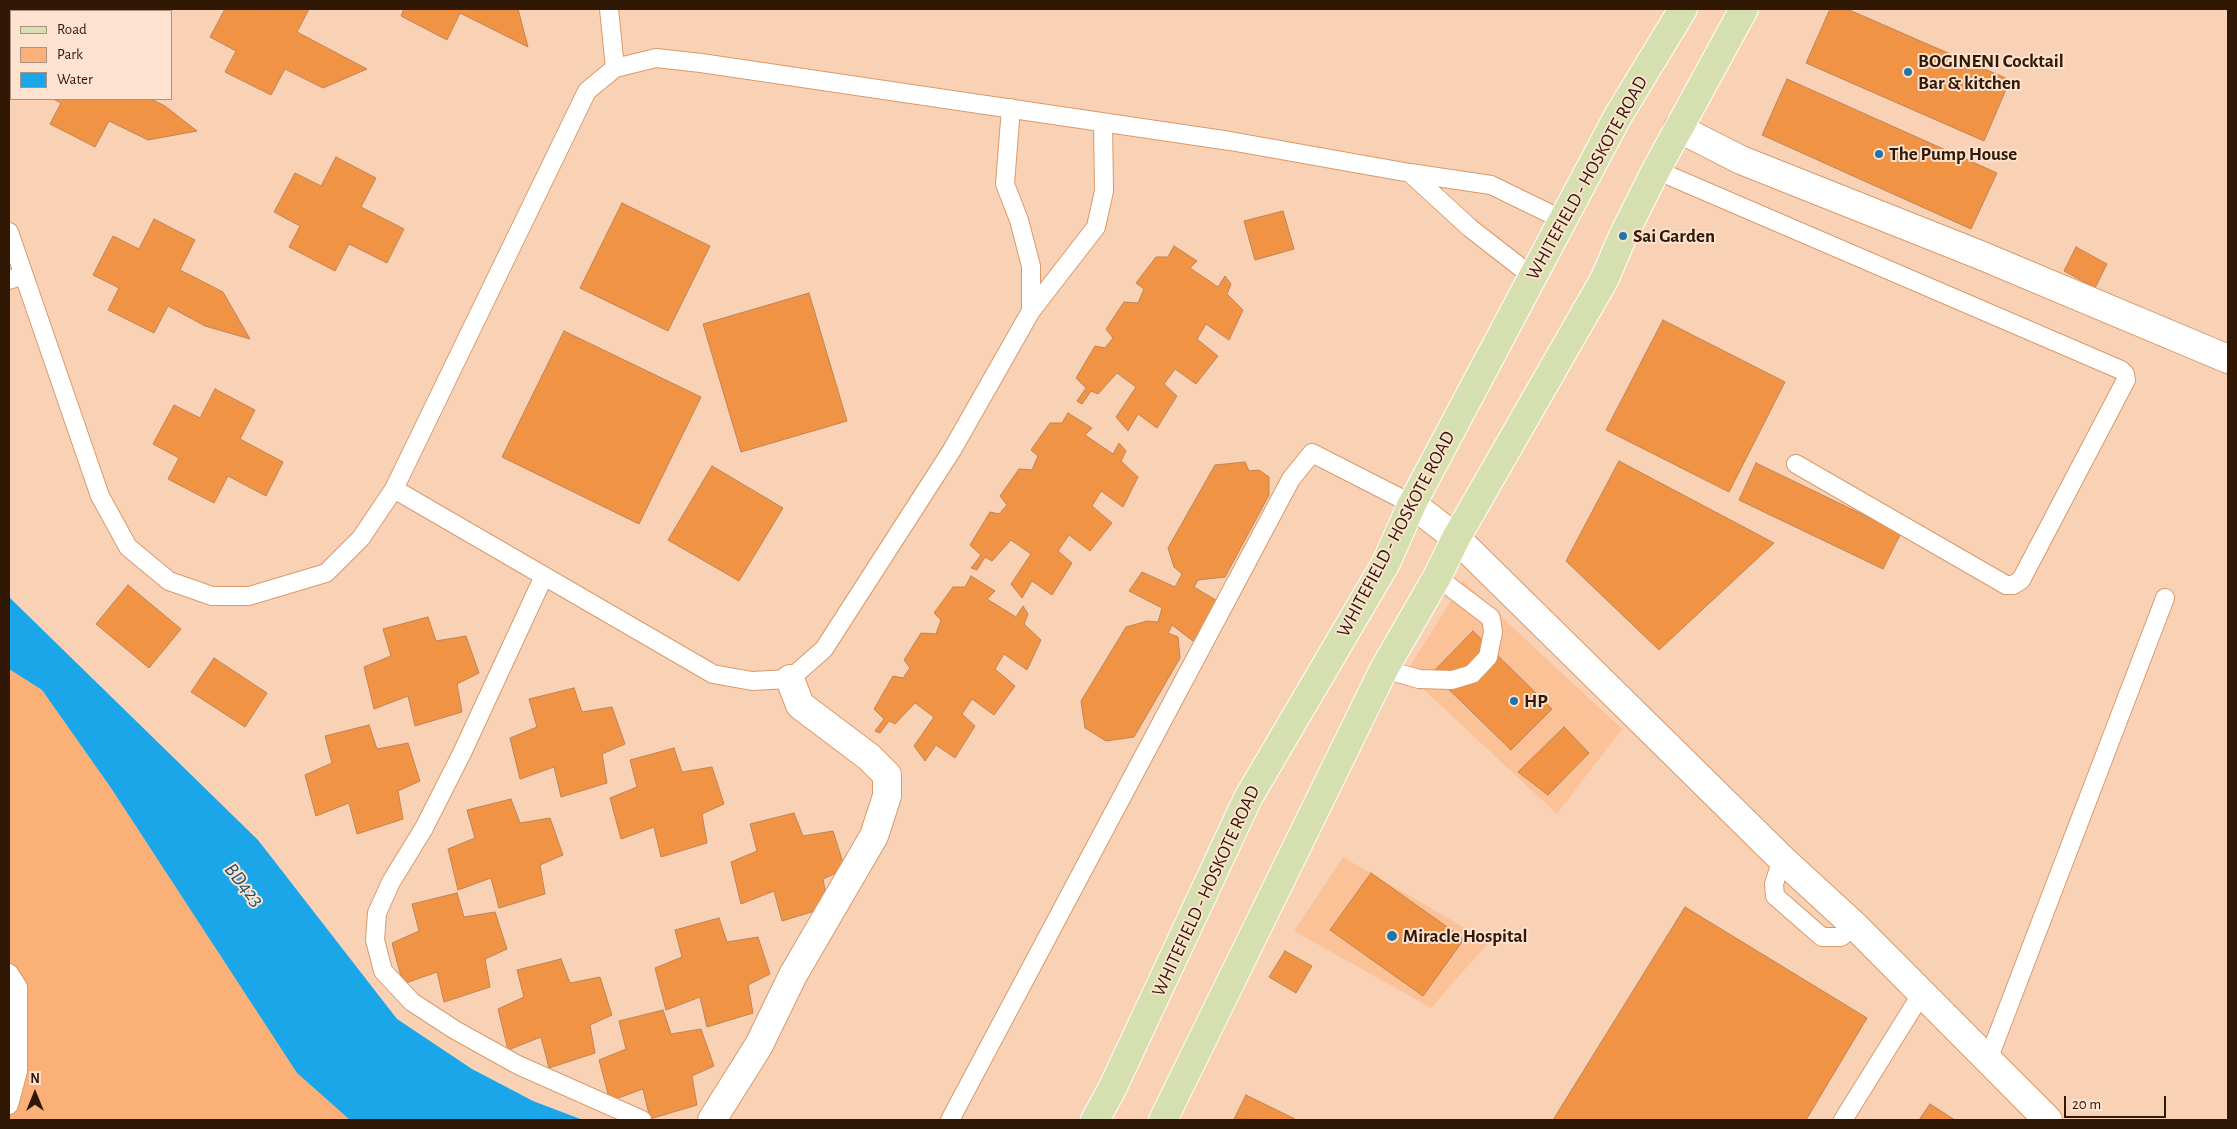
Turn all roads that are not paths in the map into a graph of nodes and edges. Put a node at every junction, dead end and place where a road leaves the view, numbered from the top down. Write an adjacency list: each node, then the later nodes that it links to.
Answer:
1 (609, 9): 4 (lane)
2 (1683, 9): 10 (main road, WHITEFIELD - HOSKOTE ROAD)
3 (1744, 9): 7 (main road)
4 (615, 68): 5 (lane); 17 (lane)
5 (1011, 108): 6 (lane); 14 (lane)
6 (1103, 122): 9 (lane); 14 (lane)
7 (1678, 128): 8 (main road); 15 (street)
8 (1656, 170): 16 (lane); 19 (main road)
9 (1410, 173): 10 (lane); 12 (lane)
10 (1563, 220): 12 (main road, WHITEFIELD - HOSKOTE ROAD)
11 (9, 232): 13 (lane)
12 (1533, 277): 18 (main road, WHITEFIELD - HOSKOTE ROAD)
13 (16, 278): 17 (lane)
14 (1031, 311): 24 (lane)
15 (2228, 359)
16 (1796, 464)
17 (394, 489): 20 (lane)
18 (1412, 504): 19 (street); 31 (lane); 32 (main road, WHITEFIELD - HOSKOTE ROAD)
19 (1456, 538): 21 (main road); 26 (street)
20 (544, 576): 24 (lane); 29 (lane)
21 (1437, 577): 23 (main road); 23 (lane)
22 (2165, 598): 27 (lane)
23 (1384, 670): 33 (main road)
24 (790, 678): 30 (street)
25 (9, 973): 28 (lane)
26 (1922, 993): 27 (street); 34 (lane)
27 (1988, 1060): 35 (street)
28 (9, 1105)
29 (642, 1120)
30 (712, 1120)
31 (950, 1120)
32 (1095, 1120)
33 (1163, 1120)
34 (1843, 1120)
35 (2048, 1120)

